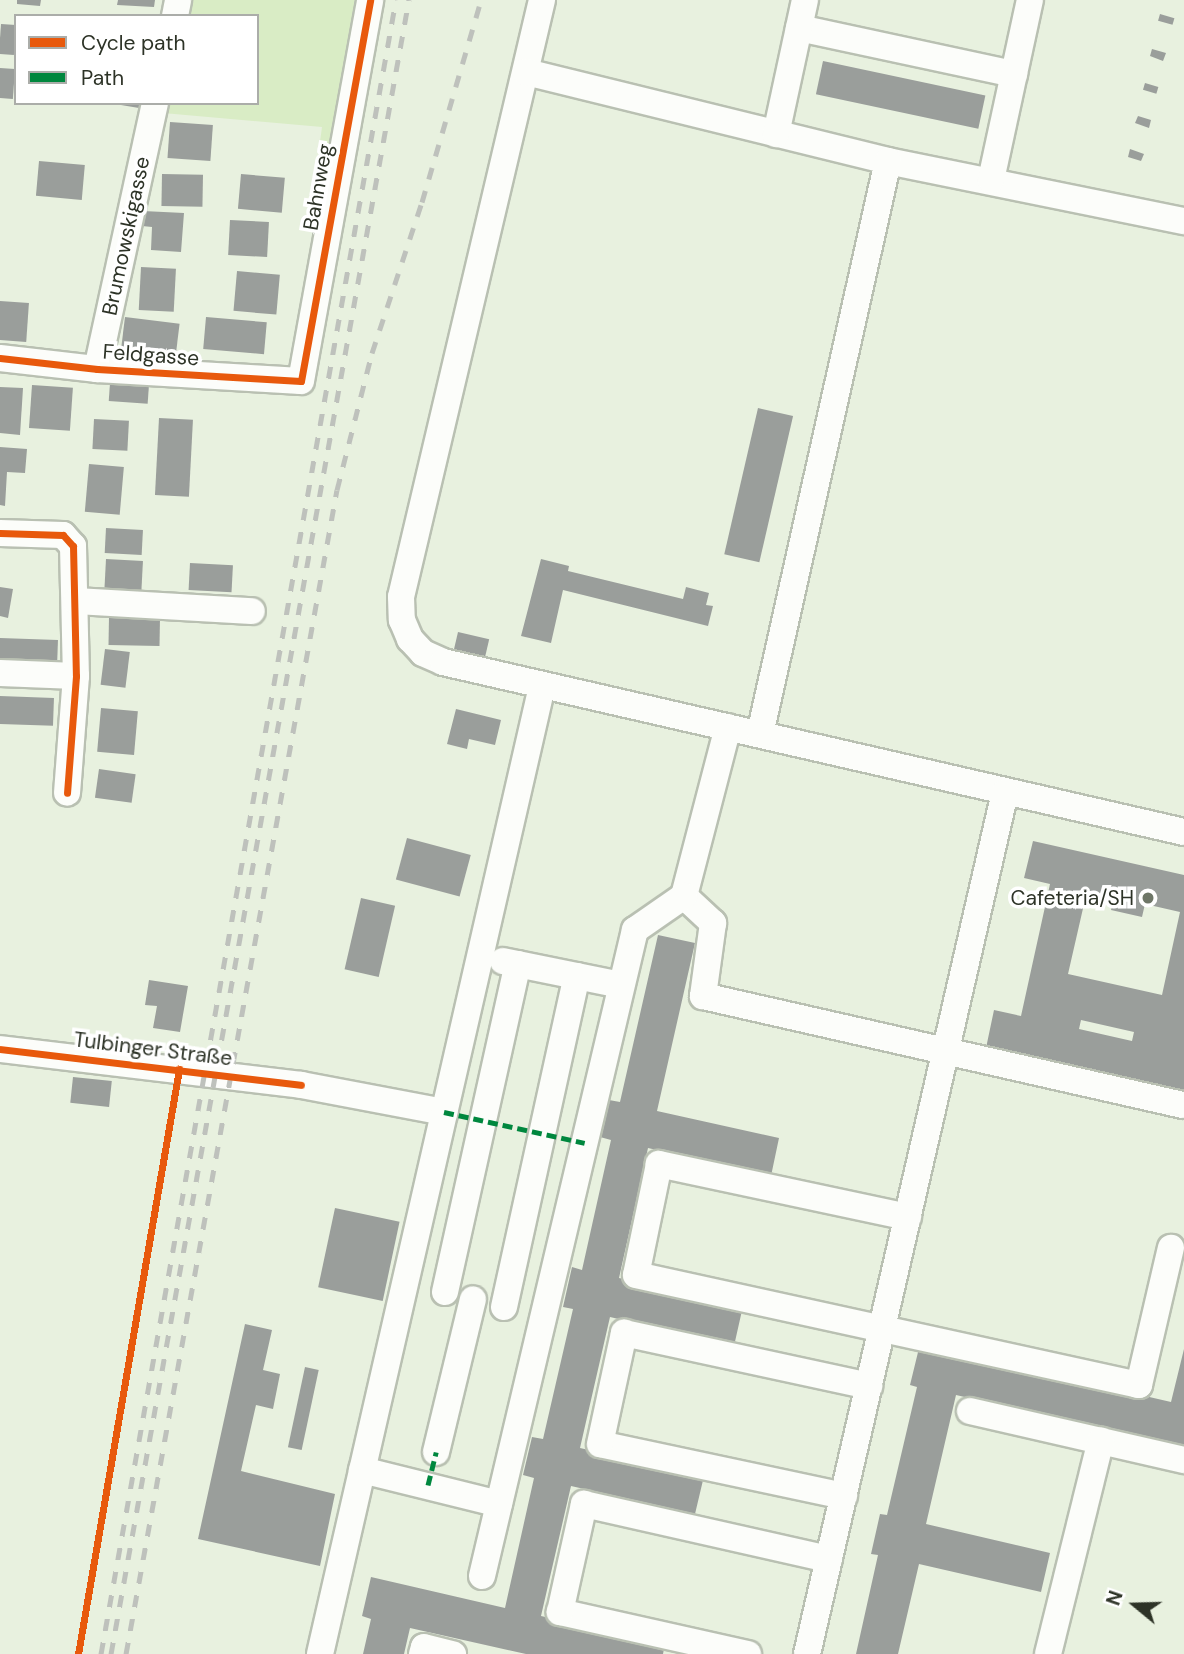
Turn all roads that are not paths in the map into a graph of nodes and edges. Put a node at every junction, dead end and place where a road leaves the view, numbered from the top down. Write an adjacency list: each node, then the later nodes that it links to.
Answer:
1 (370, 0): 15 (street, Bahnweg)
2 (542, 0): 6 (street)
3 (805, 0): 5 (street)
4 (1030, 0): 7 (street)
5 (799, 28): 7 (street); 9 (street)
6 (526, 72): 9 (street); 21 (street)
7 (1014, 74): 11 (street)
8 (155, 105): 14 (street, Brumowskigasse)
9 (776, 134): 10 (street)
10 (888, 160): 11 (street); 23 (street)
11 (992, 180): 12 (street)
12 (1184, 221)
13 (0, 358): 14 (street, Feldgasse)
14 (97, 369): 15 (street, Feldgasse)
15 (301, 380)
16 (0, 534): 17 (street)
17 (76, 601): 18 (street); 20 (street)
18 (252, 611)
19 (0, 673): 20 (street)
20 (76, 676): 25 (street)
21 (542, 686): 22 (street); 28 (street)
22 (728, 727): 23 (street); 27 (street)
23 (760, 734): 24 (street)
24 (1005, 792): 26 (street); 33 (street)
25 (68, 793)
26 (1184, 832)
27 (684, 896): 31 (street); 33 (street)
28 (480, 957): 29 (street); 35 (street)
29 (518, 964): 30 (street); 39 (street)
30 (576, 976): 31 (street); 41 (street)
31 (621, 985): 42 (street)
32 (0, 1049): 35 (street, Tulbinger Straße)
33 (946, 1050): 34 (street); 36 (street)
34 (1184, 1105)
35 (444, 1112): 38 (street)
36 (908, 1217): 43 (street); 43 (street)
37 (1171, 1248): 43 (street)
38 (405, 1282): 39 (street); 49 (street)
39 (445, 1292): 40 (street)
40 (473, 1300): 41 (street); 47 (street)
41 (504, 1307): 42 (street)
42 (545, 1317): 51 (street)
43 (882, 1328): 44 (street)
44 (869, 1386): 50 (street); 50 (street)
45 (970, 1411): 46 (street)
46 (1101, 1440): 48 (street); 59 (street)
47 (436, 1452)
48 (1184, 1460)
49 (362, 1470): 51 (street); 54 (street)
50 (844, 1496): 52 (street)
51 (499, 1504): 53 (street)
52 (829, 1559): 57 (street); 58 (street)
53 (482, 1576)
54 (320, 1654)
55 (422, 1654): 56 (street)
56 (453, 1654)
57 (748, 1654)
58 (807, 1654)
59 (1048, 1654)

